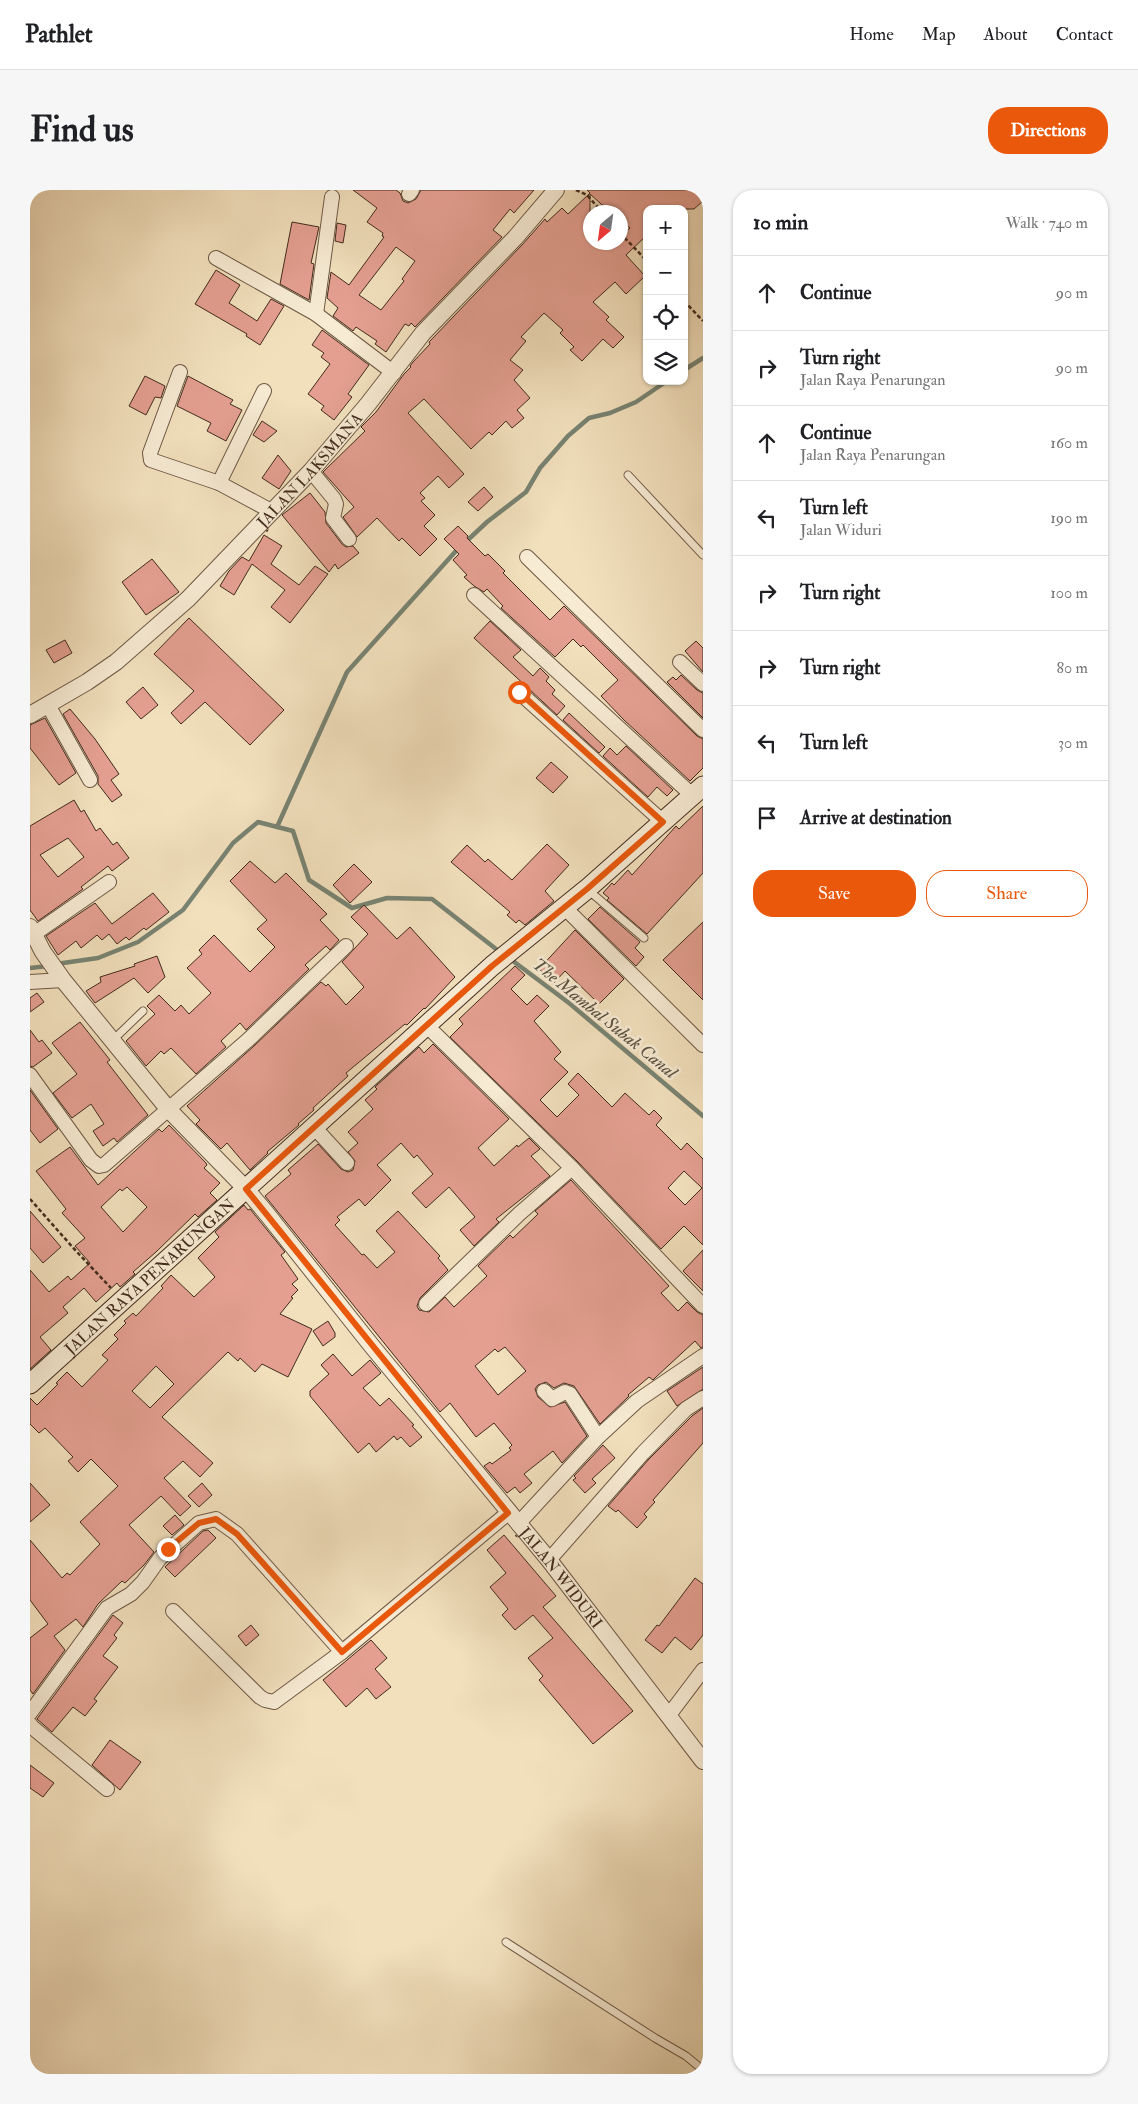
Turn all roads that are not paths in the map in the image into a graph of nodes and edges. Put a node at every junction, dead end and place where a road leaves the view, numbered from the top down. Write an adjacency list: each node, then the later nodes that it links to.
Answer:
1 (556, 190): 6 (street, JALAN LAKSMANA)
2 (332, 197): 4 (street)
3 (216, 258): 4 (street)
4 (316, 314): 6 (street)
5 (180, 372): 10 (street)
6 (394, 373): 8 (street, JALAN LAKSMANA)
7 (264, 391): 10 (street)
8 (311, 471): 11 (street, JALAN LAKSMANA); 12 (street)
9 (628, 475): 13 (lane)
10 (219, 483): 11 (street)
11 (273, 512): 19 (street, JALAN LAKSMANA)
12 (349, 538)
13 (703, 555)
14 (527, 557): 21 (street)
15 (474, 595): 23 (street)
16 (680, 662): 17 (street)
17 (703, 684)
18 (519, 692): 24 (street)
19 (48, 705): 20 (street, JALAN LAKSMANA); 22 (street)
20 (30, 715)
21 (703, 730)
22 (90, 780)
23 (697, 790): 24 (main road, JALAN RAYA PENARUNGAN)
24 (663, 822): 26 (main road, JALAN RAYA PENARUNGAN)
25 (108, 882): 28 (street)
26 (587, 889): 27 (main road, JALAN RAYA PENARUNGAN); 29 (lane)
27 (564, 907): 34 (main road, JALAN RAYA PENARUNGAN); 36 (street)
28 (32, 930): 31 (street, JALAN WIDURI)
29 (644, 938)
30 (346, 946): 38 (street)
31 (61, 978): 32 (street); 35 (street, JALAN WIDURI)
32 (30, 982)
33 (143, 1011): 35 (lane)
34 (426, 1026): 39 (main road, JALAN RAYA PENARUNGAN); 41 (street)
35 (112, 1040): 38 (street, JALAN WIDURI)
36 (703, 1045)
37 (30, 1076): 38 (street)
38 (169, 1110): 42 (street, JALAN WIDURI)
39 (314, 1127): 40 (street); 42 (main road, JALAN RAYA PENARUNGAN)
40 (347, 1163)
41 (572, 1168): 43 (street); 44 (street)
42 (246, 1189): 46 (main road, JALAN RAYA PENARUNGAN); 50 (street, JALAN WIDURI)
43 (426, 1304)
44 (703, 1306)
45 (703, 1356): 49 (street)
46 (30, 1384)
47 (544, 1391): 49 (street)
48 (703, 1398): 51 (street)
49 (598, 1437): 50 (street)
50 (513, 1518): 51 (street, JALAN WIDURI); 53 (street)
51 (549, 1560): 56 (street, JALAN WIDURI)
52 (173, 1611): 53 (street)
53 (342, 1652): 55 (street)
54 (703, 1670): 56 (street)
55 (30, 1714)
56 (669, 1715): 58 (street, JALAN WIDURI)
57 (30, 1724): 59 (street)
58 (703, 1761)
59 (107, 1790)
60 (506, 1942): 61 (lane)
61 (703, 2070)

